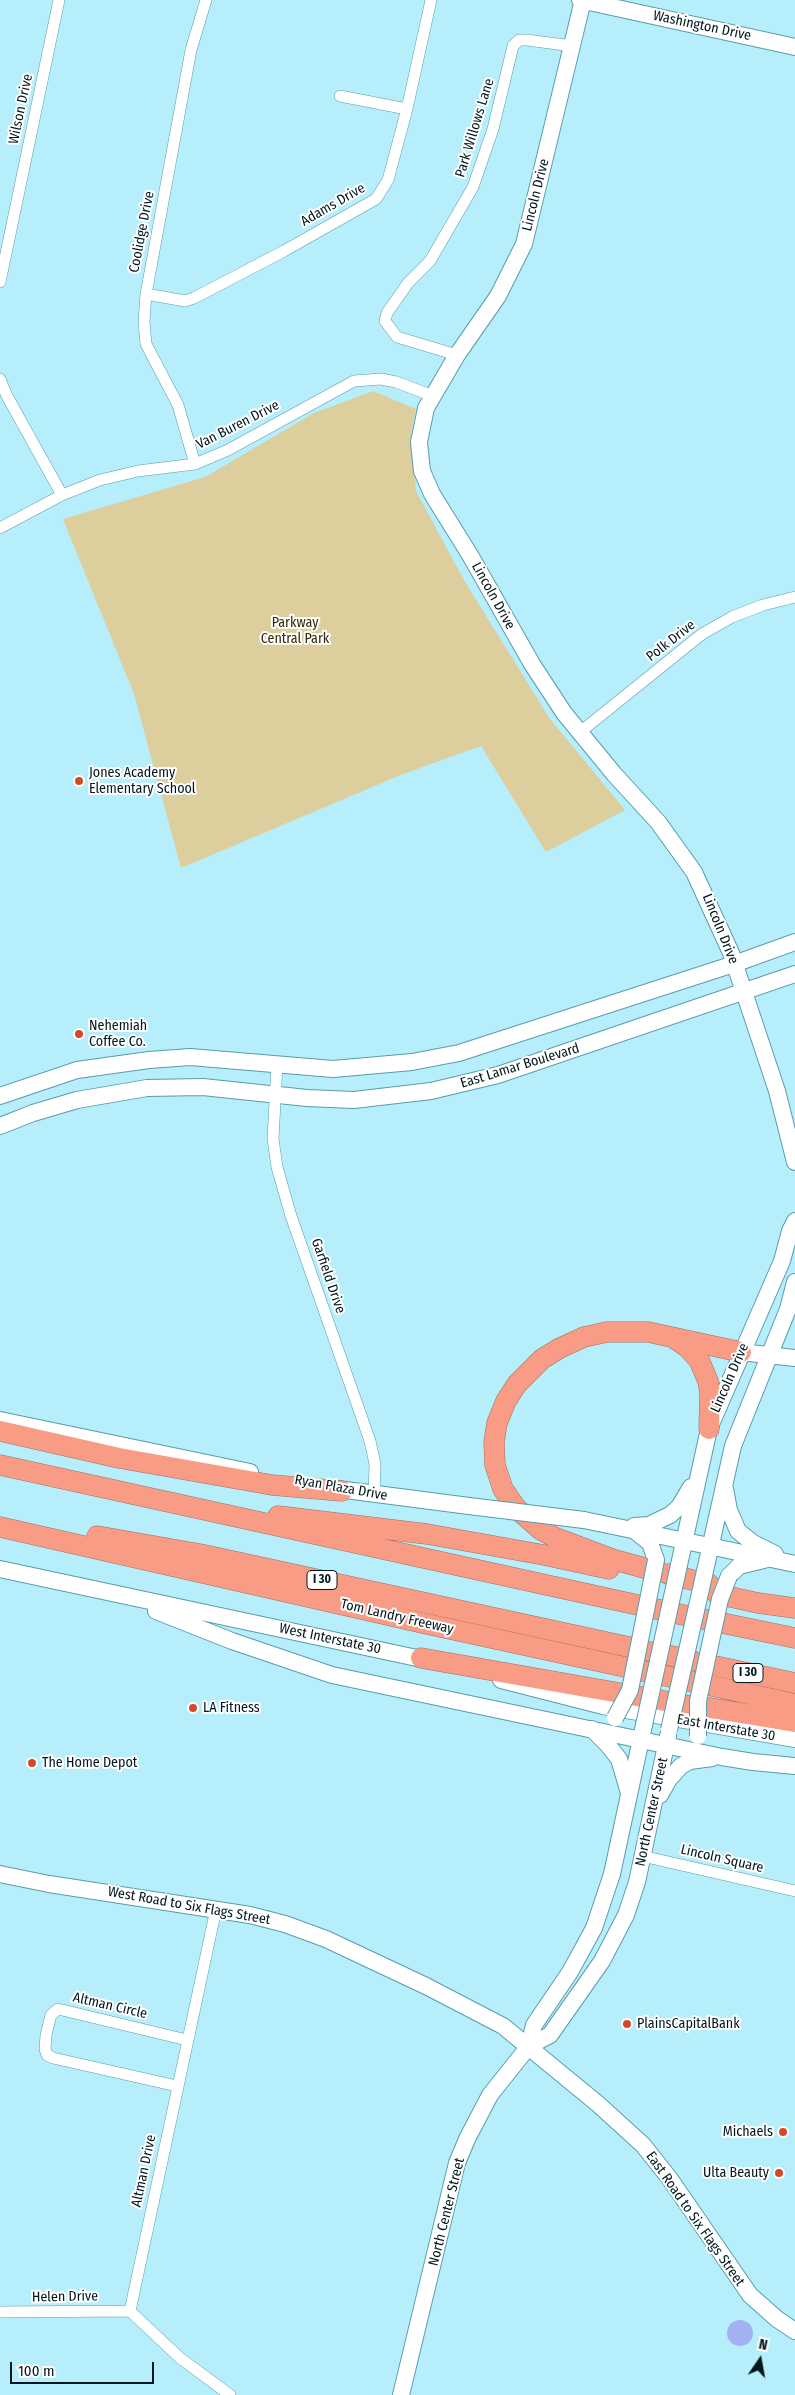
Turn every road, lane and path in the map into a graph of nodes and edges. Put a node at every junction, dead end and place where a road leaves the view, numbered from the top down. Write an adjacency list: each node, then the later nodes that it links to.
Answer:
1 (59, 0): 9 (street, Wilson Drive)
2 (206, 0): 10 (street, Coolidge Drive)
3 (431, 0): 8 (street, Adams Drive)
4 (582, 0): 5 (main road, Lincoln Drive); 6 (main road, Washington Drive)
5 (573, 46): 11 (main road, Lincoln Drive); 11 (street, Park Willows Lane)
6 (795, 47)
7 (340, 96): 8 (street)
8 (407, 108): 10 (street, Adams Drive)
9 (0, 282)
10 (146, 294): 14 (street, Coolidge Drive)
11 (457, 356): 13 (main road, Lincoln Drive)
12 (0, 379): 15 (street)
13 (433, 396): 14 (street, Van Buren Drive); 18 (main road, Lincoln Drive)
14 (195, 464): 15 (street, Van Buren Drive)
15 (62, 495): 16 (street, Van Buren Drive)
16 (0, 528)
17 (795, 596): 18 (street, Polk Drive)
18 (579, 732): 20 (main road, Lincoln Drive)
19 (795, 942): 20 (main road)
20 (734, 964): 22 (main road, Lincoln Drive); 23 (main road)
21 (795, 974): 22 (main road, East Lamar Boulevard)
22 (743, 992): 24 (main road, East Lamar Boulevard); 27 (main road, Lincoln Drive)
23 (277, 1064): 24 (street, Garfield Drive); 25 (main road)
24 (275, 1095): 26 (main road, East Lamar Boulevard); 44 (street, Garfield Drive)
25 (0, 1096)
26 (0, 1126)
27 (791, 1126): 28 (main road, Lincoln Drive)
28 (795, 1162)
29 (795, 1221): 34 (main road, Lincoln Drive)
30 (795, 1282): 31 (main road, Lincoln Drive)
31 (788, 1309): 32 (main road); 35 (main road, Lincoln Drive)
32 (795, 1324)
33 (674, 1338): 34 (highway); 38 (highway); 54 (highway)
34 (742, 1352): 35 (main road); 38 (main road, Lincoln Drive)
35 (770, 1354): 36 (main road); 42 (main road, Lincoln Drive)
36 (795, 1358)
37 (0, 1420): 43 (main road, Ryan Plaza Drive)
38 (708, 1429): 41 (main road, Lincoln Drive)
39 (0, 1431): 43 (highway)
40 (0, 1465): 45 (highway)
41 (697, 1477): 48 (main road); 49 (main road, Lincoln Drive)
42 (723, 1481): 50 (main road, Lincoln Drive); 52 (main road)
43 (342, 1490): 44 (main road, Ryan Plaza Drive)
44 (374, 1495): 48 (main road, Ryan Plaza Drive, bridge)
45 (178, 1504): 54 (highway); 58 (highway)
46 (0, 1516): 60 (highway, I 30)
47 (0, 1526): 61 (highway, Tom Landry Freeway / I 30)
48 (626, 1528): 49 (main road, Ryan Plaza Drive); 54 (main road)
49 (684, 1540): 50 (main road, Ryan Plaza Drive); 54 (main road, North Center Street)
50 (710, 1547): 51 (main road, Ryan Plaza Drive); 55 (main road, North Center Street)
51 (769, 1559): 52 (main road, Ryan Plaza Drive); 55 (main road)
52 (795, 1564)
53 (0, 1569): 56 (main road, West Interstate 30)
54 (664, 1572): 55 (highway); 63 (main road, North Center Street, bridge); 64 (main road, bridge)
55 (714, 1584): 57 (highway); 65 (main road, North Center Street, bridge); 67 (main road, bridge)
56 (117, 1595): 59 (main road, West Interstate 30); 64 (main road)
57 (795, 1607)
58 (795, 1638)
59 (421, 1658): 62 (highway); 63 (main road, West Interstate 30)
60 (795, 1683)
61 (795, 1704)
62 (795, 1722)
63 (648, 1727): 64 (main road); 65 (main road); 66 (main road, East Interstate 30); 69 (main road, North Center Street)
64 (590, 1728): 69 (main road)
65 (668, 1738): 67 (main road); 70 (main road, North Center Street)
66 (795, 1739)
67 (716, 1756): 68 (main road); 70 (main road)
68 (795, 1766)
69 (629, 1795): 76 (main road, North Center Street)
70 (652, 1810): 71 (main road, North Center Street)
71 (642, 1856): 73 (street, Lincoln Square); 76 (main road, North Center Street)
72 (0, 1874): 74 (main road, West Road to Six Flags Street)
73 (795, 1891)
74 (216, 1909): 75 (street, Altman Drive); 76 (main road, West Road to Six Flags Street)
75 (188, 2040): 77 (street, Altman Drive); 77 (street, Altman Circle)
76 (529, 2046): 80 (main road, East Road to Six Flags Street); 82 (main road, North Center Street)
77 (177, 2086): 78 (street, Altman Drive)
78 (130, 2311): 79 (street, Helen Drive); 81 (street)
79 (0, 2312)
80 (795, 2331)
81 (230, 2395)
82 (401, 2395)

